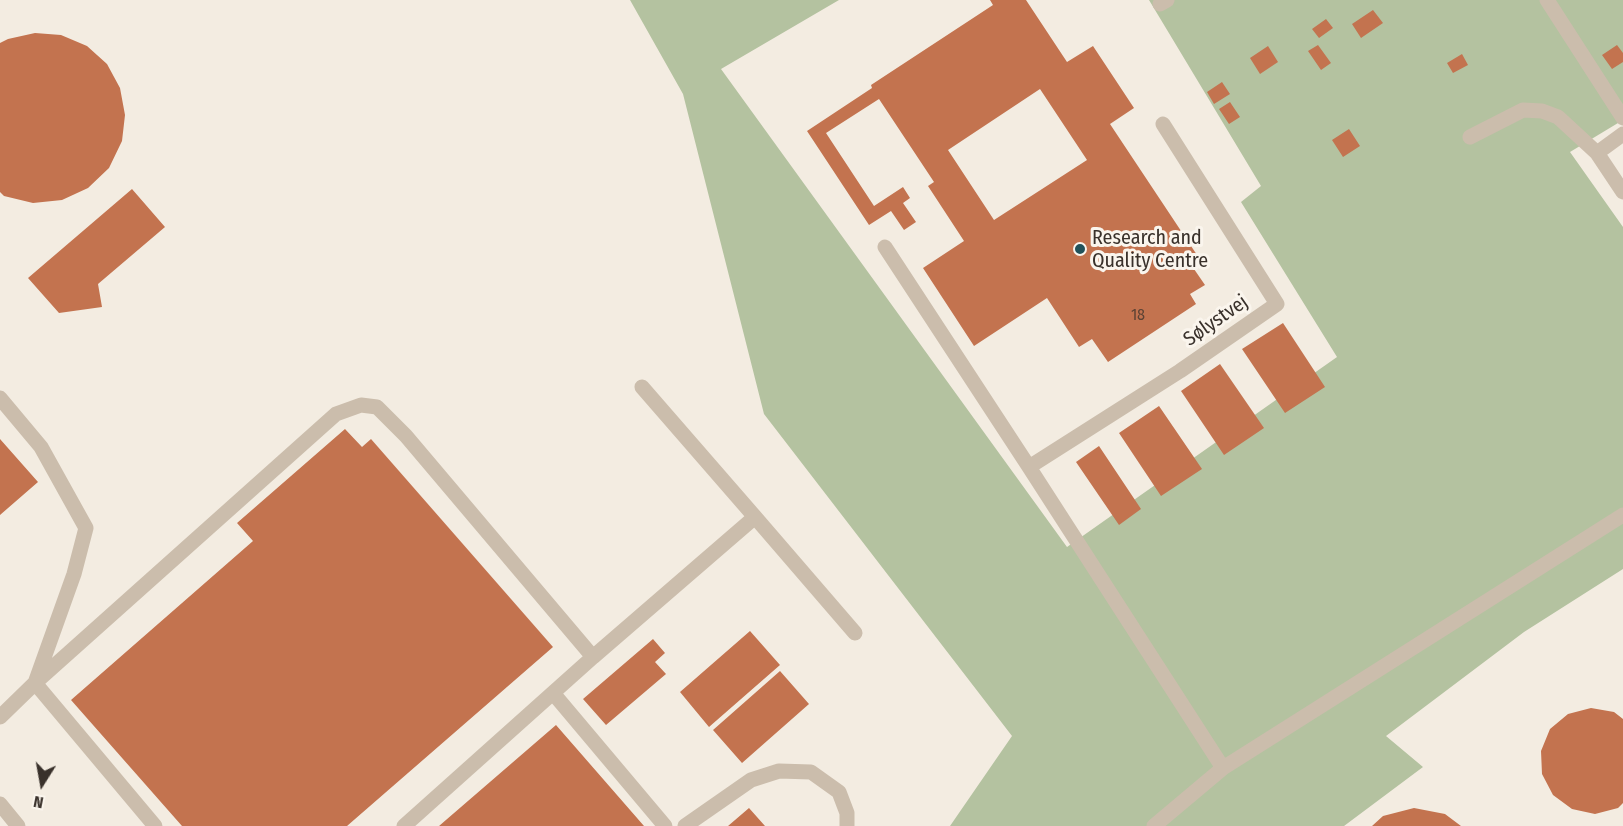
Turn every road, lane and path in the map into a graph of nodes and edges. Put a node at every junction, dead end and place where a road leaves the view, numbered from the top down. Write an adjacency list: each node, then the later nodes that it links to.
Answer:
1 (1547, 0): 2 (street)
2 (1623, 118)
3 (1163, 124): 11 (street, Sølystvej)
4 (1623, 134): 6 (street)
5 (1470, 137): 6 (street)
6 (1597, 153): 7 (street)
7 (1623, 192)
8 (885, 247): 11 (street)
9 (642, 387): 13 (street)
10 (0, 398): 16 (street)
11 (1029, 467): 19 (street)
12 (1623, 515): 19 (street)
13 (755, 517): 14 (street); 15 (street)
14 (855, 633)
15 (593, 657): 16 (street); 17 (street)
16 (35, 683): 18 (street); 22 (street)
17 (552, 693): 23 (street); 24 (street)
18 (0, 717)
19 (1223, 768): 27 (street)
20 (0, 804): 21 (street)
21 (18, 826)
22 (155, 826)
23 (404, 826)
24 (665, 826)
25 (685, 826): 26 (street)
26 (847, 826)
27 (1154, 826)

